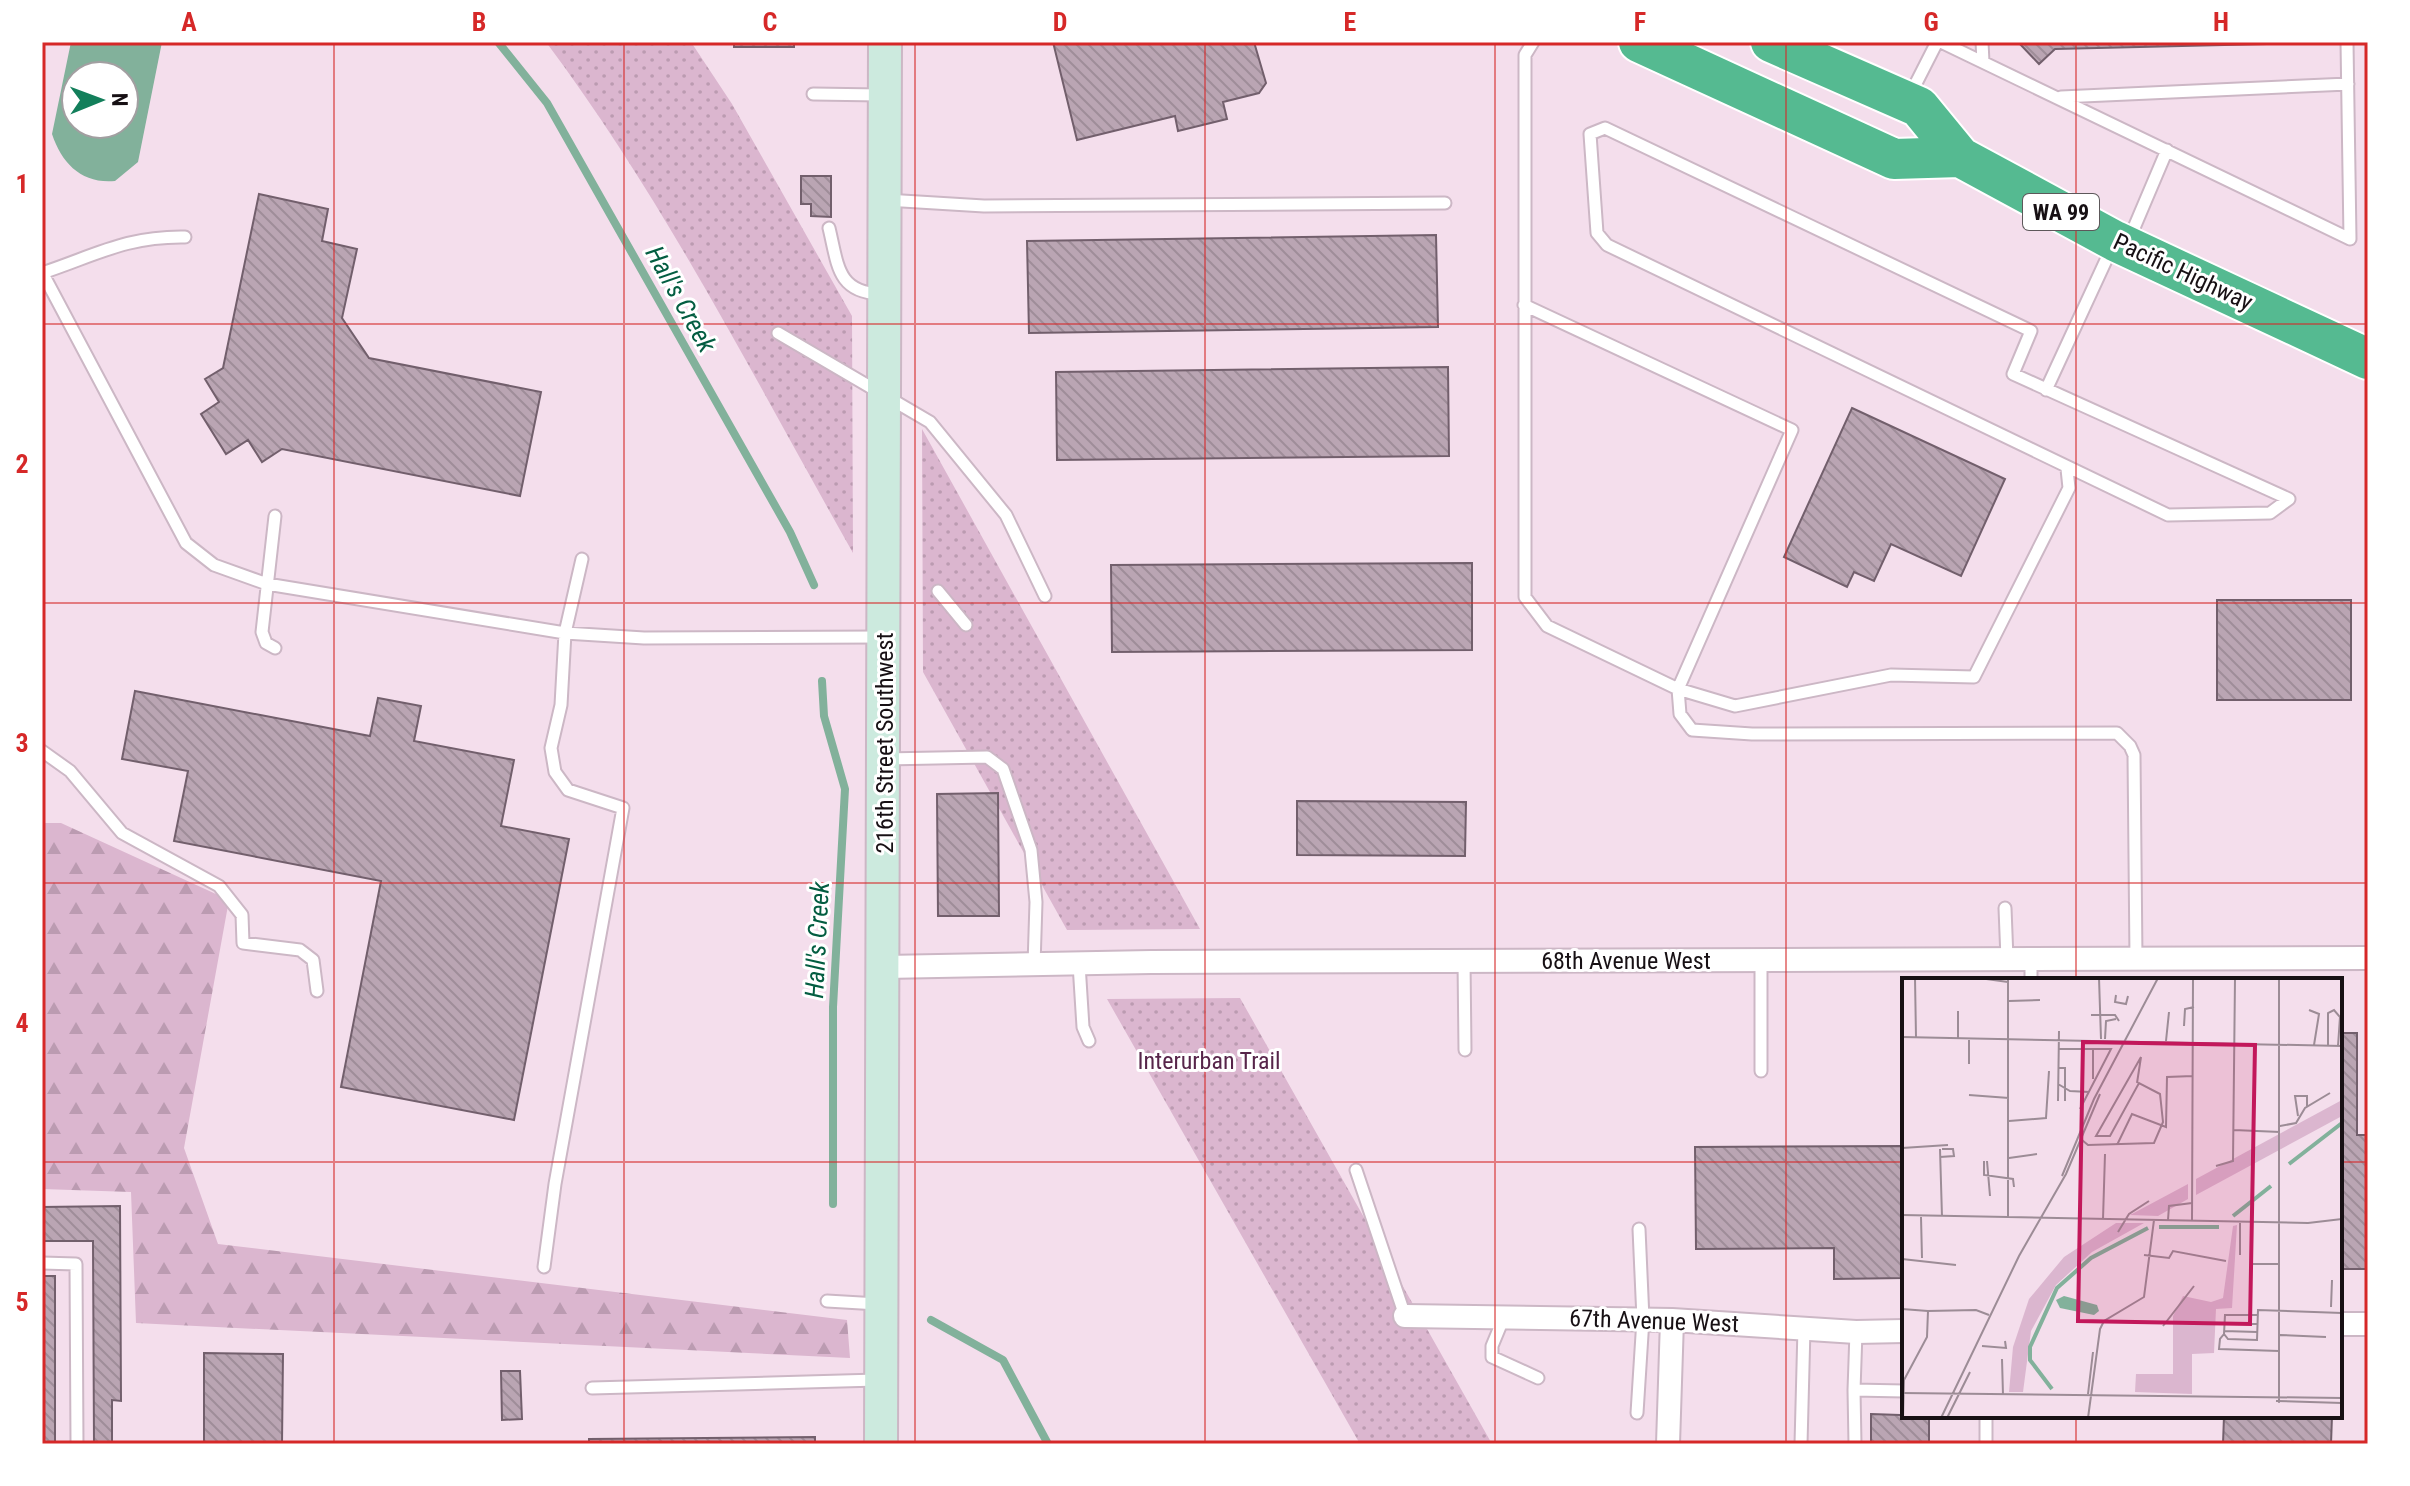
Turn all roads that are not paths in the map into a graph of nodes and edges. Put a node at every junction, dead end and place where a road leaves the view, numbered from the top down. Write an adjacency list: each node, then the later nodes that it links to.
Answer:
1 (885, 42): 11 (street, 216th Street Southwest)
2 (1533, 42): 23 (lane)
3 (1639, 42): 15 (highway)
4 (1771, 42): 13 (highway, Pacific Highway / WA 99)
5 (1939, 42): 8 (lane); 13 (lane)
6 (1982, 42): 8 (lane)
7 (2347, 42): 9 (lane)
8 (1983, 62): 12 (lane)
9 (2348, 84): 12 (lane); 14 (lane)
10 (813, 94): 11 (lane)
11 (885, 95): 16 (street, 216th Street Southwest)
12 (2056, 97): 14 (lane)
13 (1907, 102): 15 (highway, Pacific Highway / WA 99)
14 (2167, 150): 20 (lane)
15 (1960, 157): 20 (highway, Pacific Highway / WA 99)
16 (886, 200): 17 (lane); 22 (street, 216th Street Southwest)
17 (1445, 203)
18 (829, 228): 22 (lane)
19 (185, 237): 21 (lane)
20 (2120, 244): 25 (highway, Pacific Highway / WA 99); 26 (lane)
21 (42, 272): 31 (lane)
22 (885, 294): 27 (street, 216th Street Southwest)
23 (1524, 305): 38 (lane); 38 (lane)
24 (778, 333): 27 (lane)
25 (2368, 359)
26 (2046, 390): 28 (lane); 28 (lane)
27 (885, 397): 33 (lane); 36 (street, 216th Street Southwest)
28 (2067, 469): 38 (lane)
29 (275, 516): 31 (lane)
30 (582, 559): 35 (lane)
31 (267, 584): 35 (lane); 37 (lane)
32 (938, 591): 34 (lane)
33 (1045, 596)
34 (966, 625)
35 (565, 633): 36 (lane); 58 (lane)
36 (885, 637): 40 (street, 216th Street Southwest)
37 (275, 648)
38 (1678, 689): 42 (lane)
39 (42, 751): 51 (lane)
40 (885, 759): 48 (lane); 49 (street, 216th Street Southwest)
41 (2005, 908): 44 (lane)
42 (2136, 958): 43 (street, 68th Avenue West); 50 (street, 68th Avenue West)
43 (2368, 958)
44 (2007, 959): 45 (street, 68th Avenue West); 50 (street, 68th Avenue West)
45 (1761, 960): 46 (street, 68th Avenue West); 54 (lane)
46 (1464, 961): 47 (street, 68th Avenue West); 53 (lane)
47 (1079, 964): 48 (street, 68th Avenue West); 52 (lane)
48 (1034, 965): 49 (street, 68th Avenue West)
49 (885, 967): 60 (street, 216th Street Southwest)
50 (2031, 969)
51 (317, 991)
52 (1089, 1041)
53 (1465, 1050)
54 (1761, 1071)
55 (1356, 1170): 61 (lane)
56 (1639, 1229): 63 (lane)
57 (42, 1263): 77 (lane)
58 (544, 1267)
59 (827, 1301): 60 (lane)
60 (882, 1304): 71 (street, 216th Street Southwest)
61 (1405, 1316): 62 (street, 67th Avenue West)
62 (1504, 1317): 63 (street, 67th Avenue West); 70 (lane)
63 (1643, 1319): 64 (street, 67th Avenue West); 75 (lane)
64 (1672, 1320): 67 (street, 67th Avenue West); 79 (street)
65 (2342, 1324): 66 (street)
66 (2368, 1324)
67 (1804, 1328): 69 (street, 67th Avenue West); 80 (lane)
68 (1902, 1331): 69 (street, 67th Avenue West)
69 (1856, 1332): 73 (lane)
70 (1538, 1378)
71 (882, 1380): 72 (lane); 78 (street, 216th Street Southwest)
72 (592, 1388)
73 (1854, 1390): 74 (lane); 81 (lane)
74 (1902, 1391)
75 (1637, 1413)
76 (1986, 1418): 82 (lane)
77 (77, 1444)
78 (881, 1444)
79 (1668, 1444)
80 (1801, 1444)
81 (1855, 1444)
82 (1986, 1444)

